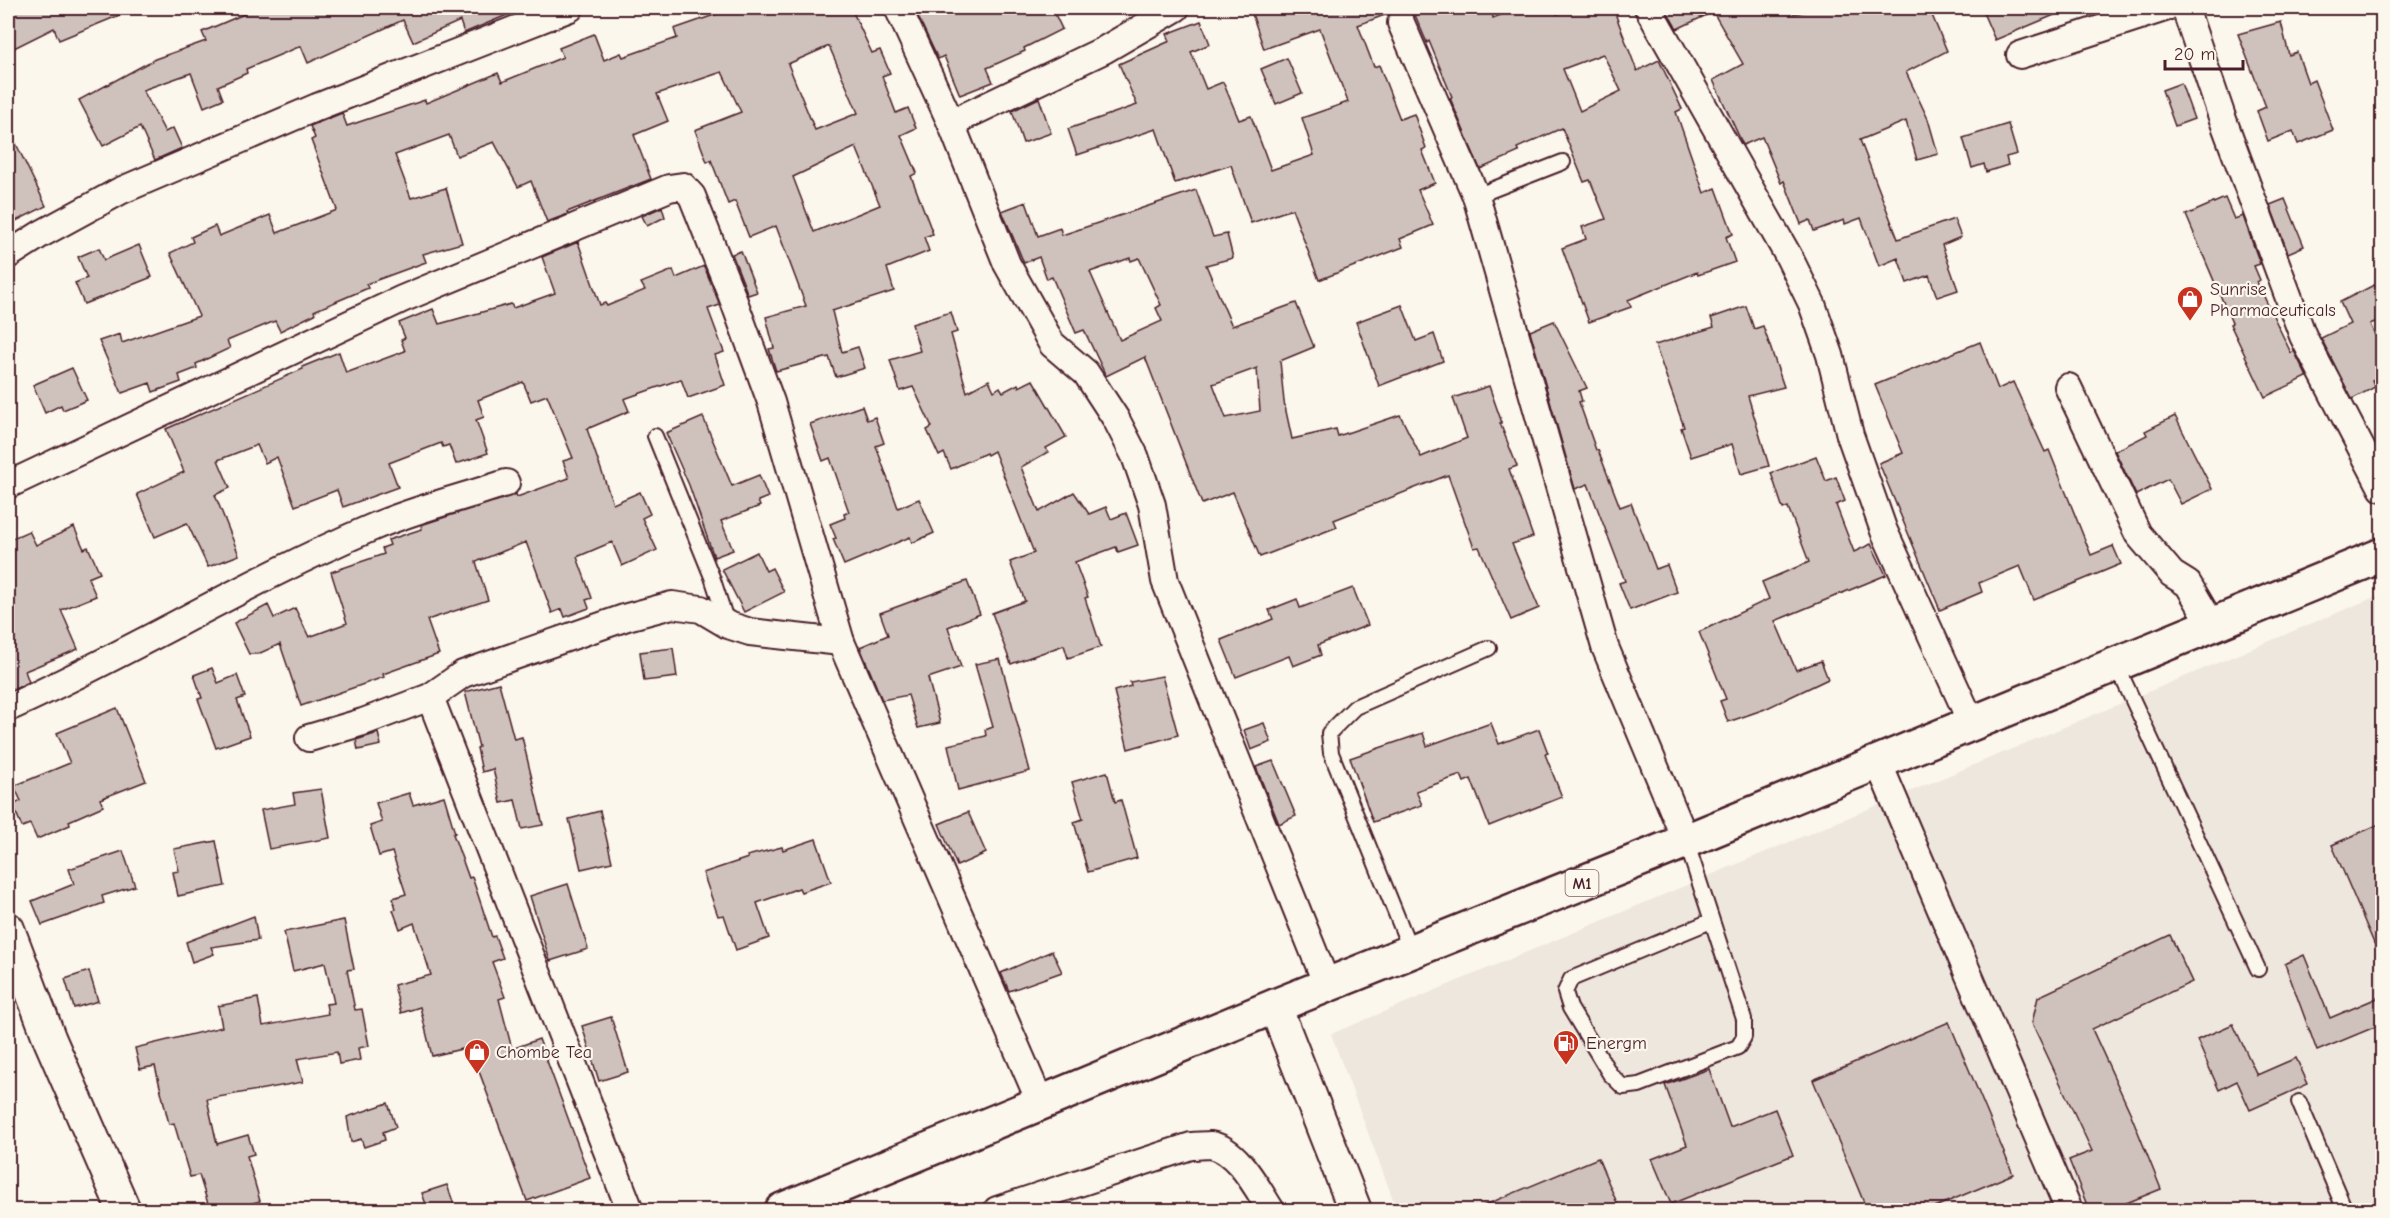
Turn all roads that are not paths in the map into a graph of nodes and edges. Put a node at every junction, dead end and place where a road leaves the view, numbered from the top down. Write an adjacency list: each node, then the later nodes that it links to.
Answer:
1 (570, 8): 12 (street)
2 (898, 8): 9 (street)
3 (1176, 8): 9 (street)
4 (1648, 8): 26 (street)
5 (2165, 8): 8 (street)
6 (2185, 8): 17 (street)
7 (1401, 23): 11 (street)
8 (2020, 55)
9 (951, 123): 34 (street)
10 (1563, 162): 11 (lane)
11 (1476, 196): 29 (street)
12 (8, 255)
13 (2068, 387): 20 (street)
14 (655, 436): 19 (lane)
15 (506, 483): 25 (street)
16 (8, 485): 21 (street)
17 (2382, 488)
18 (2382, 555): 20 (highway, M1)
19 (728, 625): 21 (street); 24 (street)
20 (2212, 625): 23 (highway, M1)
21 (841, 642): 37 (street)
22 (1489, 648): 32 (lane)
23 (2116, 664): 26 (highway, M1); 33 (lane)
24 (430, 697): 27 (street); 39 (street)
25 (8, 708)
26 (1972, 723): 28 (highway, M1)
27 (309, 738)
28 (1878, 762): 29 (highway, M1); 44 (street)
29 (1686, 841): 30 (lane); 32 (highway, M1)
30 (1710, 921): 30 (lane)
31 (8, 929): 38 (street)
32 (1411, 951): 34 (highway, M1)
33 (2258, 969)
34 (1327, 985): 35 (highway, M1)
35 (1275, 1006): 37 (highway, M1); 43 (street)
36 (2299, 1102): 45 (lane)
37 (1041, 1104): 40 (highway, M1)
38 (124, 1210)
39 (630, 1210)
40 (782, 1210)
41 (997, 1210): 42 (street)
42 (1271, 1210)
43 (1355, 1210)
44 (2069, 1210)
45 (2345, 1210)

